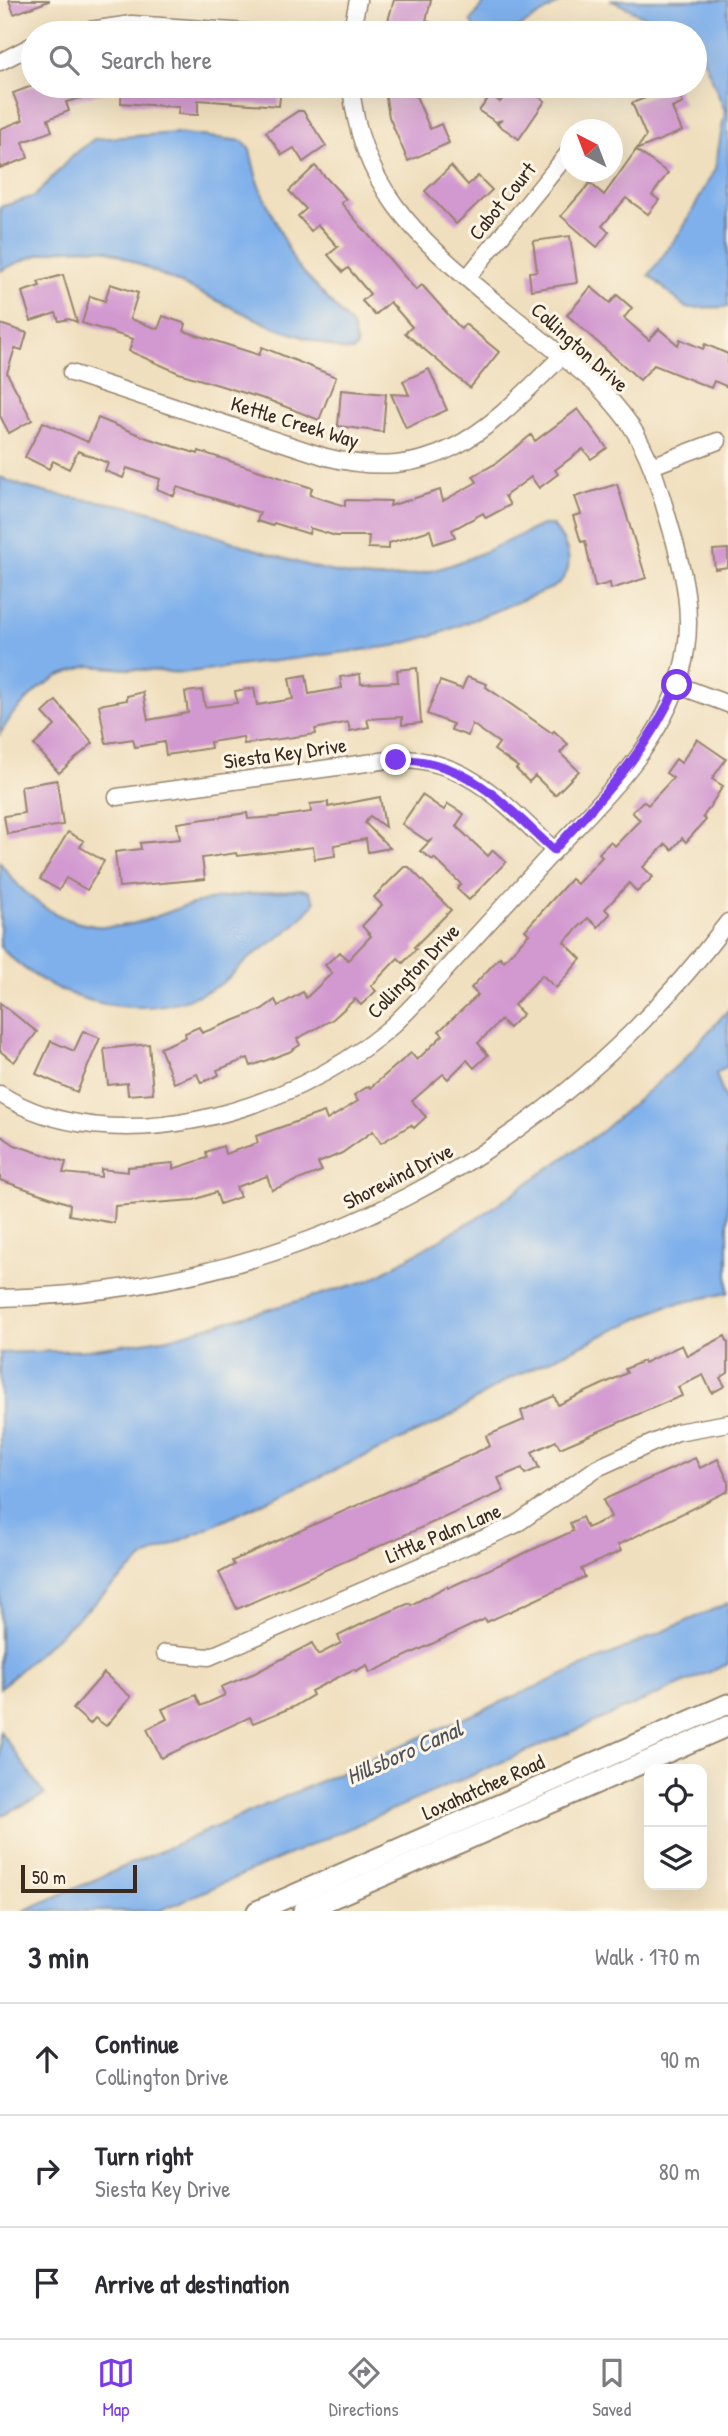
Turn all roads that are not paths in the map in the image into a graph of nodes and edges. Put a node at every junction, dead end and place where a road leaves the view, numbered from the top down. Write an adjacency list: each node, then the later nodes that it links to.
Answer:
1 (358, 0): 2 (street)
2 (354, 21)
3 (21, 51): 4 (street)
4 (0, 62)
5 (353, 98): 7 (street, Collington Drive)
6 (560, 163): 7 (street, Cabot Court)
7 (467, 278): 8 (street, Collington Drive)
8 (562, 356): 9 (street, Kettle Creek Way); 11 (street, Collington Drive)
9 (71, 373)
10 (718, 441): 11 (street)
11 (652, 466): 12 (street, Collington Drive)
12 (677, 685): 13 (street); 15 (street, Collington Drive)
13 (728, 704)
14 (117, 797): 15 (street, Siesta Key Drive)
15 (554, 850): 17 (street, Collington Drive)
16 (728, 922): 18 (street, Shorewind Drive)
17 (0, 1094)
18 (0, 1298)
19 (728, 1423): 20 (street, Little Palm Lane)
20 (165, 1653)
21 (728, 1704): 23 (main road, Loxahatchee Road)
22 (728, 1726): 24 (main road, Loxahatchee Road)
23 (257, 1911)
24 (303, 1911)

